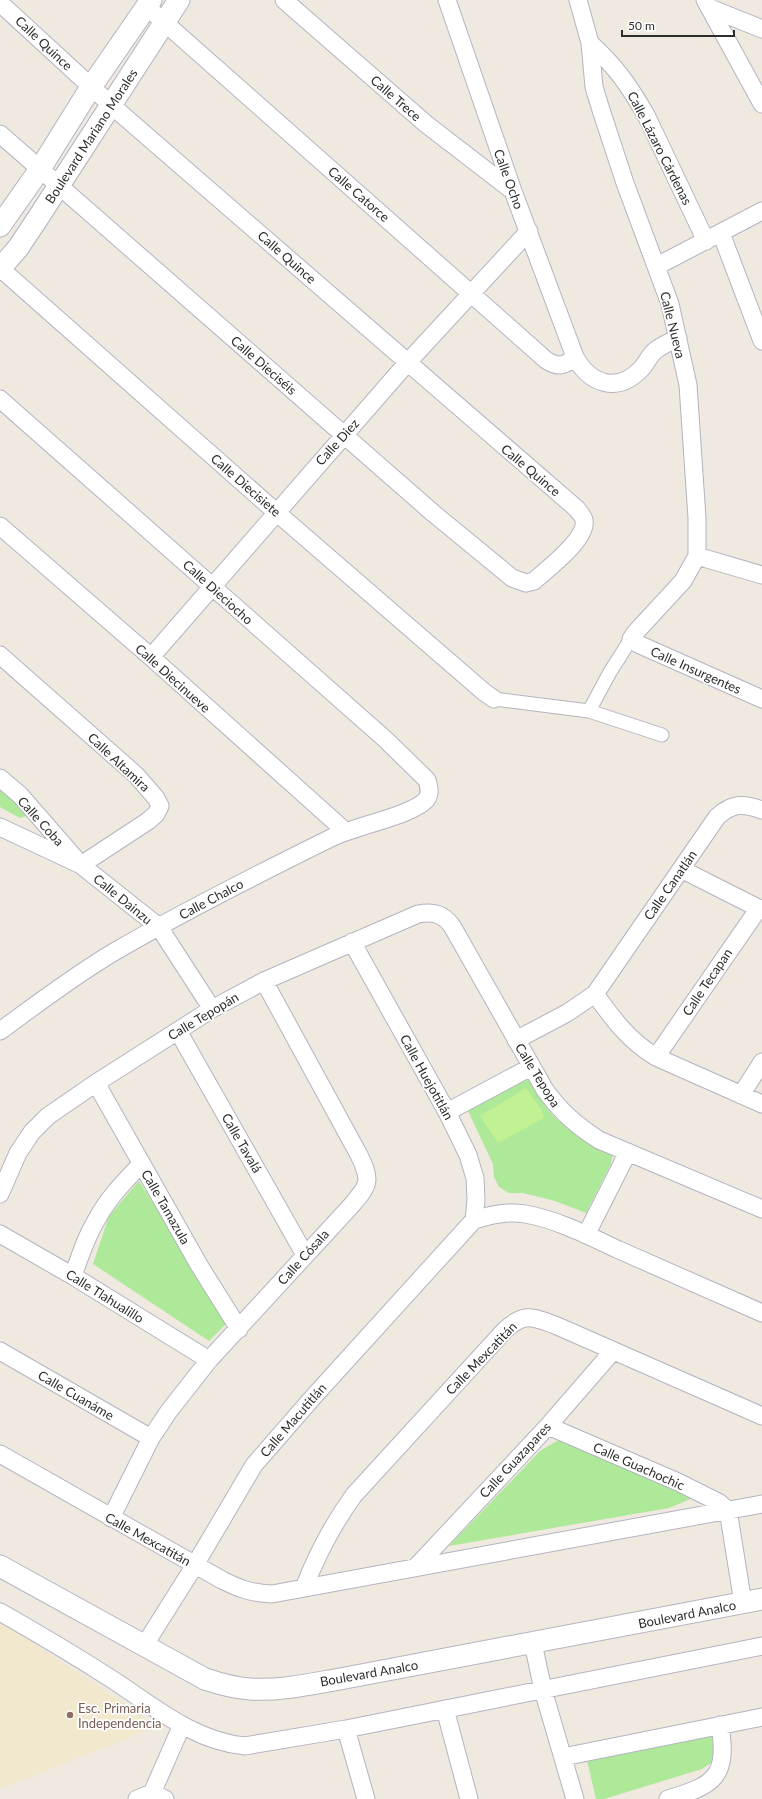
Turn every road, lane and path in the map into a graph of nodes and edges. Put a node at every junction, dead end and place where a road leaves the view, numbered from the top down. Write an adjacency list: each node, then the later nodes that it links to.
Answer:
1 (180, 0): 9 (street, Boulevard Mariano Morales)
2 (284, 0): 18 (street, Calle Trece)
3 (437, 0): 8 (street)
4 (578, 0): 11 (street, Calle Nueva)
5 (0, 3): 12 (street, Calle Quince)
6 (149, 4): 9 (street, Calle Catorce); 12 (street, Boulevard Mariano Morales)
7 (708, 4): 10 (street); 14 (street)
8 (448, 5): 18 (street, Calle Ocho)
9 (164, 22): 13 (street, Boulevard Mariano Morales); 25 (street, Calle Catorce)
10 (762, 29)
11 (590, 43): 22 (street, Calle Lázaro Cárdenas); 23 (street, Calle Nueva)
12 (91, 87): 13 (street, Calle Quince); 16 (street, Boulevard Mariano Morales)
13 (111, 104): 17 (street, Boulevard Mariano Morales); 29 (street, Calle Quince)
14 (762, 104)
15 (0, 134): 16 (street, Calle Dieciséis)
16 (40, 169): 17 (street, Calle Dieciséis); 20 (street, Boulevard Mariano Morales)
17 (60, 185): 24 (street, Boulevard Mariano Morales); 31 (street, Calle Dieciséis)
18 (513, 191): 21 (street, Calle Ocho)
19 (762, 211): 22 (street)
20 (0, 226)
21 (529, 231): 25 (street, Calle Diez); 28 (street, Calle Ocho)
22 (714, 237): 23 (street); 27 (street, Calle Lázaro Cárdenas)
23 (657, 266): 26 (street, Calle Nueva)
24 (0, 268): 32 (street, Calle Diecisiete)
25 (472, 294): 28 (street, Calle Catorce); 29 (street, Calle Diez)
26 (678, 338): 28 (street, Calle Ocho); 34 (street, Calle Nueva)
27 (762, 341)
28 (575, 357)
29 (408, 362): 31 (street, Calle Diez); 36 (street, Calle Quince)
30 (0, 399): 37 (street, Calle Dieciocho)
31 (344, 435): 32 (street, Calle Diez); 36 (street, Calle Dieciséis)
32 (276, 512): 37 (street, Calle Diez); 41 (street, Calle Diecisiete)
33 (0, 526): 40 (street, Calle Diecinueve)
34 (696, 556): 35 (street); 38 (street, Calle Nueva)
35 (762, 575)
36 (534, 581)
37 (212, 587): 40 (street, Calle Diez); 46 (street, Calle Dieciocho)
38 (631, 639): 42 (street, Calle Insurgentes); 43 (street)
39 (0, 655): 50 (street, Calle Altamira)
40 (151, 657): 49 (street, Calle Diecinueve)
41 (494, 699): 43 (street)
42 (762, 700)
43 (589, 711): 44 (street)
44 (662, 736)
45 (0, 778): 50 (street, Calle Coba)
46 (430, 789): 49 (street, Calle Chalco)
47 (762, 810): 51 (street, Calle Canatlán)
48 (0, 827): 50 (street, Calle Dainzu)
49 (345, 831): 54 (street, Calle Chalco)
50 (81, 865): 54 (street, Calle Dainzu)
51 (681, 869): 52 (street); 57 (street, Calle Canatlán)
52 (760, 909): 62 (street, Calle Tecapan)
53 (452, 926): 55 (street, Calle Tepopán); 61 (street, Calle Tepopa)
54 (159, 927): 58 (street, Calle Dainzu); 59 (street, Calle Chalco)
55 (352, 942): 56 (street, Calle Tepopán); 68 (street, Calle Huejotitlán)
56 (264, 981): 58 (street, Calle Tepopán); 76 (street, Calle Cósala)
57 (595, 994): 61 (street, Calle Canatlán); 62 (street)
58 (212, 1009): 60 (street, Calle Tepopán)
59 (0, 1031)
60 (178, 1031): 65 (street, Calle Tepopán); 76 (street, Calle Tavalá)
61 (516, 1040): 64 (street, Calle Tepopa)
62 (656, 1057): 66 (street)
63 (762, 1062): 66 (street)
64 (531, 1067): 68 (street); 69 (street, Calle Tepopa)
65 (96, 1083): 70 (street, Calle Tamazula); 71 (street, Calle Tepopán)
66 (741, 1095): 67 (street)
67 (762, 1104)
68 (447, 1112): 73 (street, Calle Huejotitlán)
69 (628, 1152): 72 (street, Calle Tepopa); 75 (street)
70 (141, 1164): 77 (street); 79 (street, Calle Tamazula)
71 (0, 1194)
72 (762, 1209)
73 (474, 1220): 75 (street); 90 (street, Calle Macutitlán)
74 (0, 1234): 77 (street, Calle Tlahualillo)
75 (586, 1235): 78 (street)
76 (305, 1255): 79 (street, Calle Cósala)
77 (73, 1276): 82 (street, Calle Tlahualillo)
78 (762, 1313)
79 (239, 1329): 82 (street, Calle Cósala)
80 (0, 1351): 85 (street, Calle Cuanáme)
81 (612, 1351): 83 (street, Calle Mexcatitán); 84 (street, Calle Guazapares); 93 (street, Calle Mexcatitán)
82 (209, 1360): 85 (street, Calle Cósala)
83 (762, 1416)
84 (548, 1426): 88 (street, Calle Guachochic); 92 (street, Calle Guazapares)
85 (151, 1438): 89 (street, Calle Cósala)
86 (0, 1454): 89 (street, Calle Mexcatitán)
87 (762, 1504): 88 (street, Calle Mexcatitán)
88 (728, 1510): 92 (street, Calle Mexcatitán); 94 (street)
89 (111, 1518): 90 (street, Calle Mexcatitán)
90 (195, 1565): 93 (street, Calle Mexcatitán); 97 (street, Calle Macutitlán)
91 (0, 1566): 97 (street, Boulevard Analco)
92 (415, 1568): 93 (street, Calle Mexcatitán)
93 (304, 1588)
94 (752, 1601): 96 (street, Boulevard Analco)
95 (0, 1612): 102 (street)
96 (533, 1643): 97 (street, Boulevard Analco); 99 (street)
97 (144, 1646)
98 (762, 1646): 99 (street)
99 (543, 1690): 100 (street); 105 (street)
100 (445, 1709): 104 (street); 108 (street)
101 (762, 1717): 103 (street)
102 (182, 1725): 104 (street); 106 (street)
103 (720, 1725): 105 (street); 110 (street)
104 (346, 1729): 107 (street)
105 (563, 1757): 109 (street)
106 (151, 1797)
107 (366, 1799)
108 (470, 1799)
109 (575, 1799)
110 (668, 1799)

